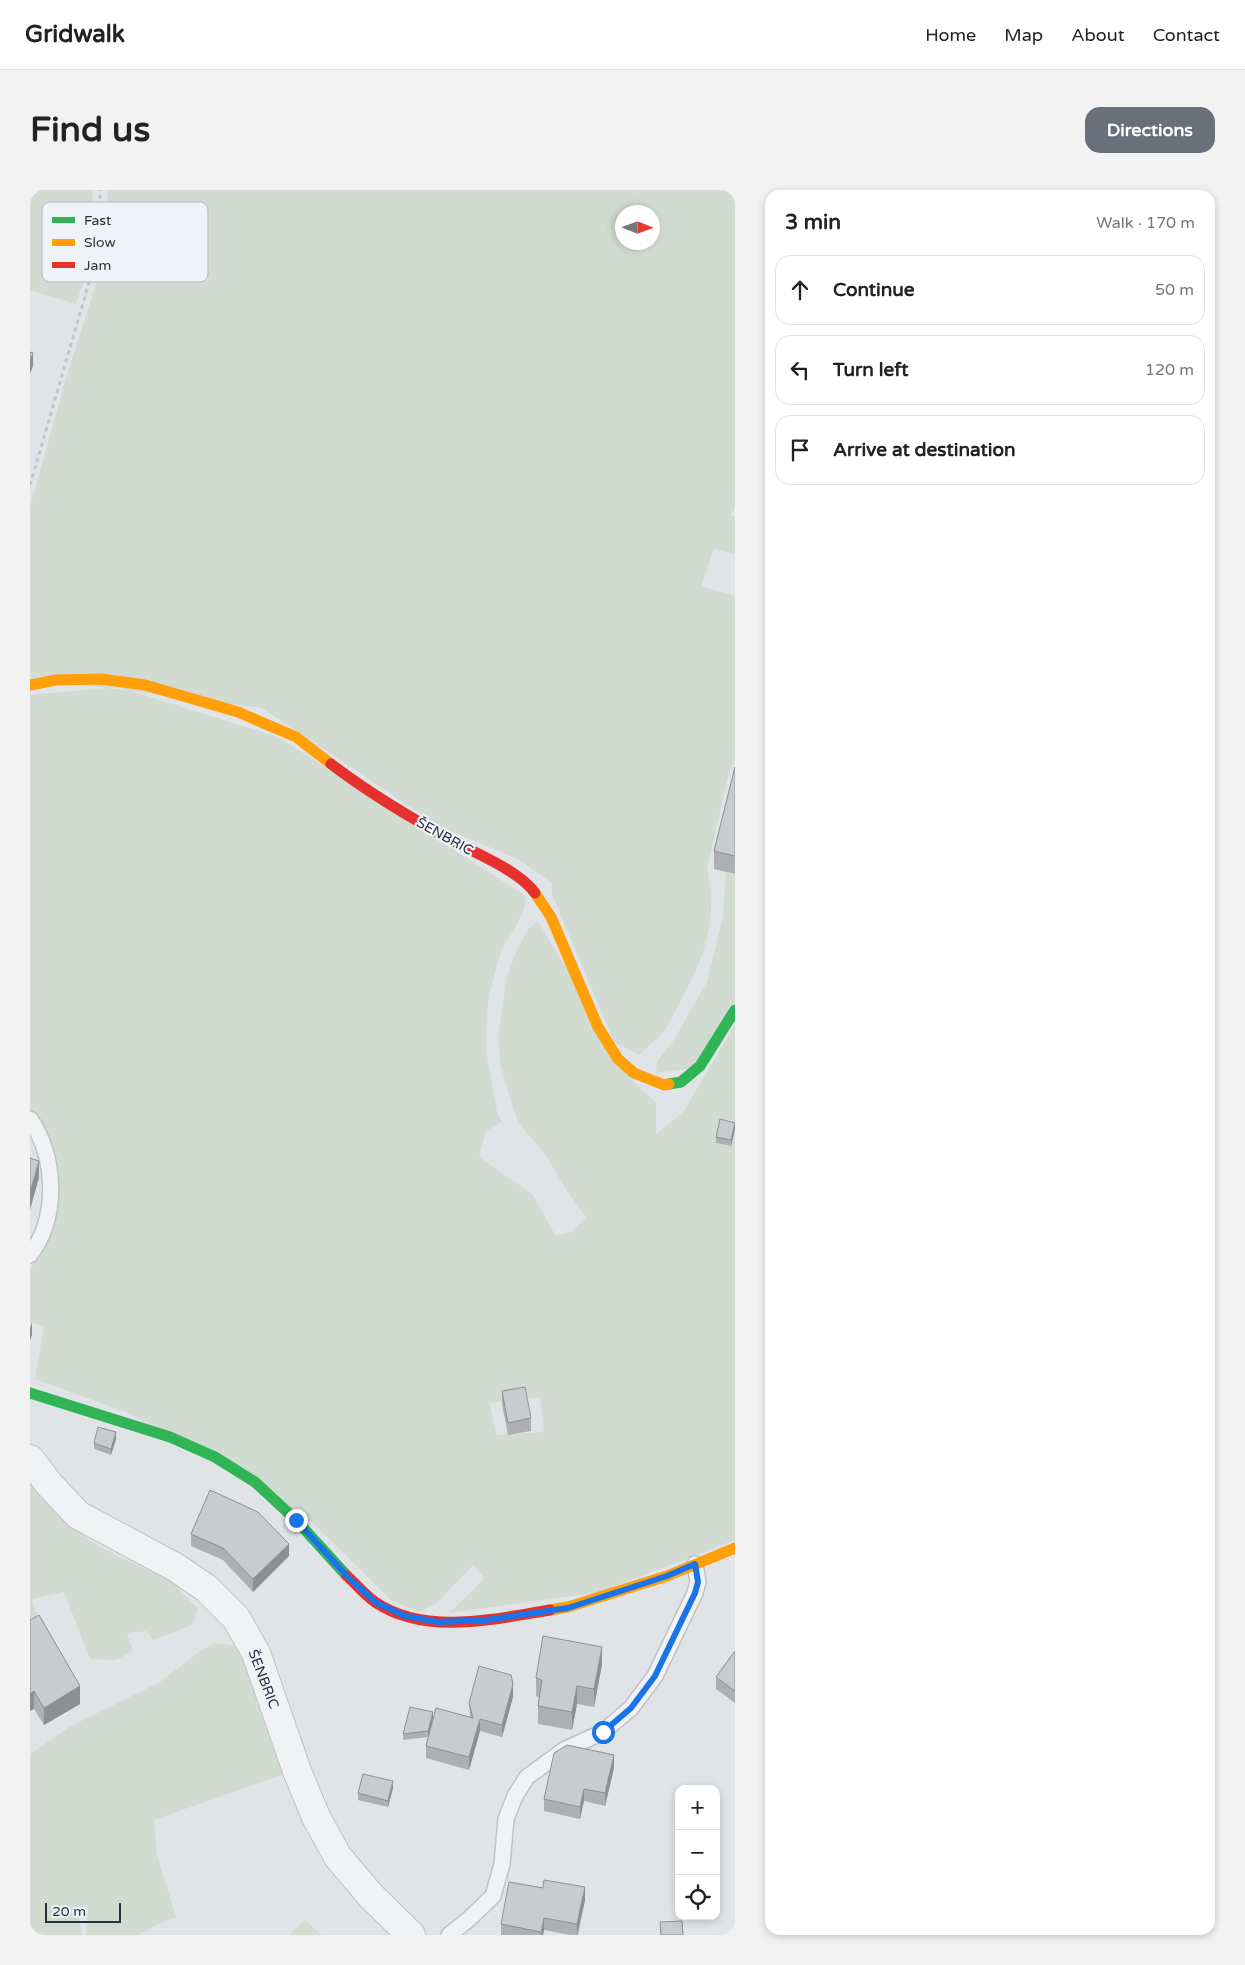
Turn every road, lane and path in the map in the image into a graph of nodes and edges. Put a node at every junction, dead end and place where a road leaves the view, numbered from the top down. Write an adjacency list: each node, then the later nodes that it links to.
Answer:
1 (89, 282): 2 (path)
2 (30, 485)
3 (30, 685): 4 (street, ŠENBRIC)
4 (735, 1010)
5 (30, 1119): 6 (lane)
6 (30, 1255)
7 (30, 1393): 10 (street)
8 (30, 1459): 11 (street, ŠENBRIC)
9 (735, 1548): 10 (street)
10 (695, 1564): 12 (lane)
11 (411, 1935)
12 (448, 1935)

